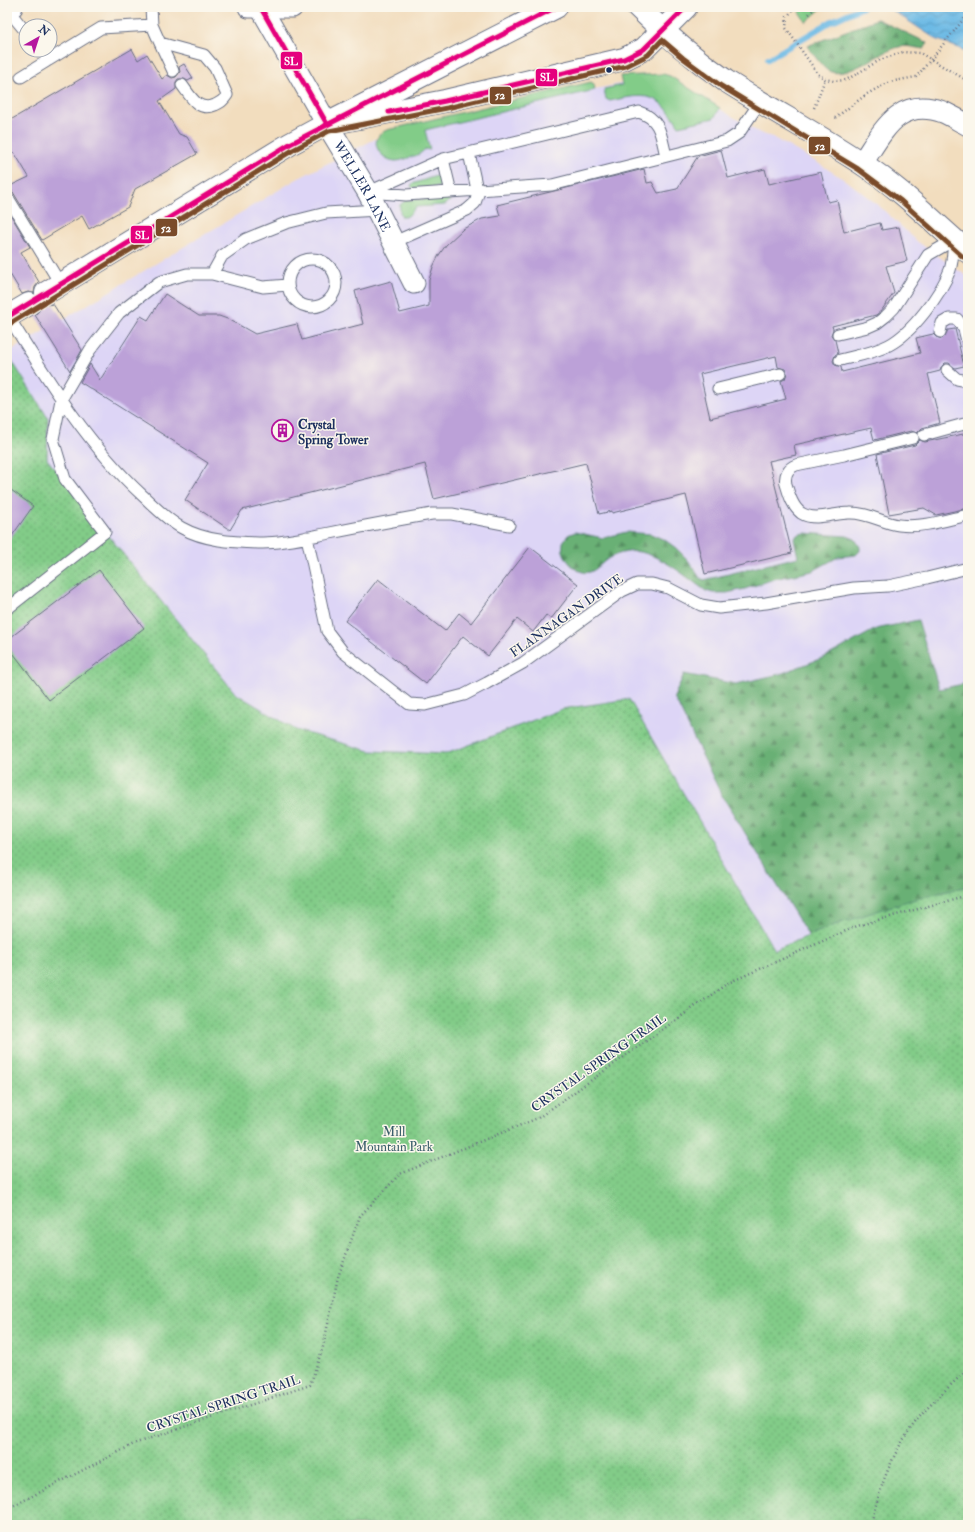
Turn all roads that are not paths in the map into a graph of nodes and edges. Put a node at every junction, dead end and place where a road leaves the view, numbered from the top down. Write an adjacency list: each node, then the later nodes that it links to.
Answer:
1 (151, 7): 9 (lane)
2 (255, 7): 3 (street); 17 (street, WELLER LANE)
3 (292, 7)
4 (556, 7): 17 (street)
5 (638, 7): 10 (street)
6 (686, 7): 10 (street)
7 (9, 9): 8 (lane)
8 (18, 21)
9 (152, 25): 11 (lane); 12 (lane)
10 (662, 32): 16 (street); 17 (street)
11 (160, 43): 13 (lane); 15 (lane)
12 (48, 60): 14 (lane)
13 (173, 71)
14 (21, 77)
15 (182, 85)
16 (760, 102): 20 (lane); 22 (street)
17 (327, 124): 24 (street, WELLER LANE); 33 (street)
18 (968, 125): 22 (street)
19 (468, 153): 20 (lane); 21 (lane); 23 (lane)
20 (666, 156): 23 (lane)
21 (443, 160): 24 (lane); 25 (lane)
22 (862, 163): 29 (street)
23 (477, 190): 25 (lane); 28 (lane)
24 (368, 192): 25 (lane); 27 (street, WELLER LANE)
25 (451, 192)
26 (7, 196): 33 (lane)
27 (378, 210): 28 (street, WELLER LANE); 30 (lane)
28 (394, 242): 31 (street, WELLER LANE)
29 (961, 246): 36 (lane); 38 (lane)
30 (212, 274): 32 (lane); 43 (lane)
31 (414, 283)
32 (288, 285): 32 (lane)
33 (45, 294): 34 (street)
34 (8, 317): 43 (lane)
35 (940, 332): 37 (lane)
36 (838, 334)
37 (968, 345)
38 (840, 360)
39 (947, 370): 41 (lane)
40 (780, 374): 42 (lane)
41 (968, 381)
42 (718, 389)
43 (61, 400): 47 (lane); 49 (lane)
44 (968, 422): 45 (lane)
45 (968, 515)
46 (508, 525): 47 (lane)
47 (307, 537): 48 (lane, FLANNAGAN DRIVE)
48 (968, 568)
49 (7, 609)

